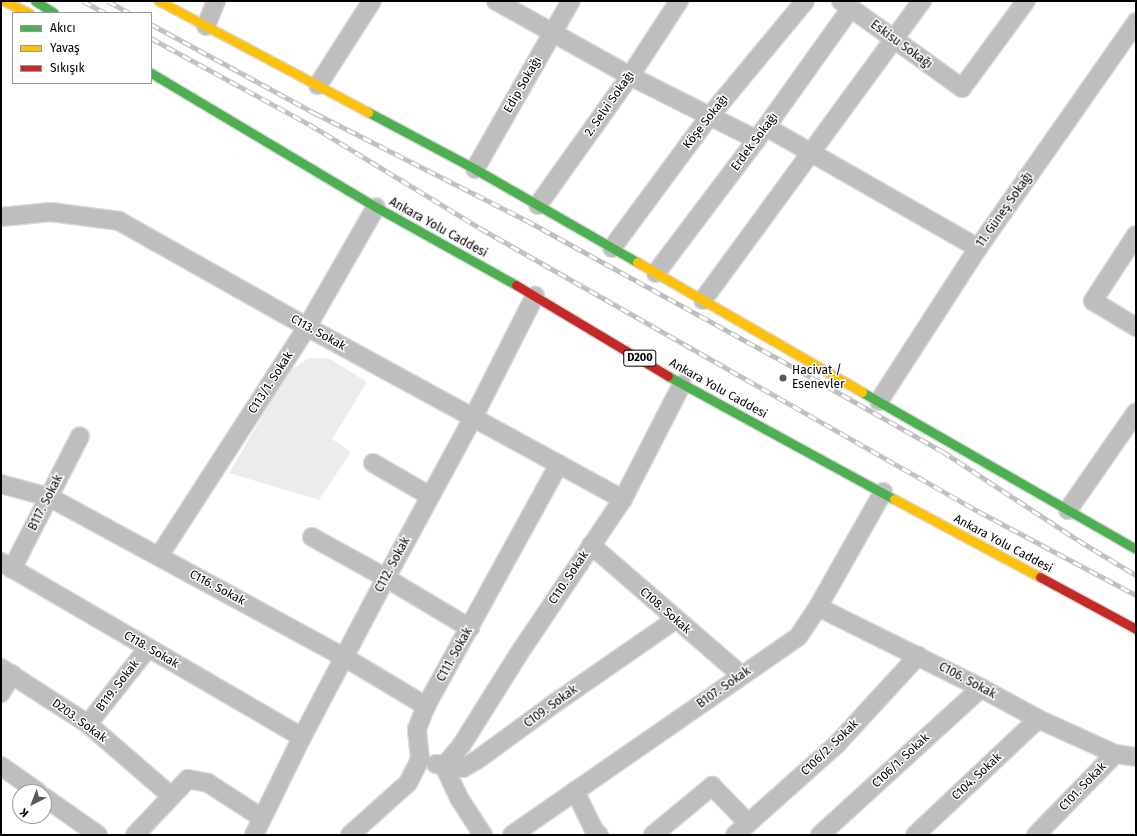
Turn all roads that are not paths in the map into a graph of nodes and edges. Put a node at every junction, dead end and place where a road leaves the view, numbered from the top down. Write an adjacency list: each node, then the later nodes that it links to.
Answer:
1 (4, 1): 13 (highway)
2 (35, 1): 14 (highway)
3 (159, 1): 16 (highway)
4 (216, 1): 16 (street)
5 (372, 1): 21 (street)
6 (496, 1): 17 (street)
7 (571, 1): 17 (street, Edip Sokağı)
8 (679, 1): 20 (street, 2. Selvi Sokağı)
9 (805, 1): 22 (street, Köşe Sokağı)
10 (922, 1): 18 (street)
11 (1026, 1): 18 (street, Eskisu Sokağı)
12 (846, 5): 18 (street, Eskisu Sokağı); 23 (street, Erdek Sokağı)
13 (27, 12)
14 (52, 12)
15 (1136, 22): 31 (street, 11. Güneş Sokağı)
16 (206, 26): 21 (highway)
17 (552, 33): 20 (street); 25 (street, Edip Sokağı)
18 (893, 40): 24 (street)
19 (152, 74): 27 (highway, Ankara Yolu Caddesi / D200)
20 (630, 76): 22 (street); 26 (street, 2. Selvi Sokağı)
21 (318, 85): 25 (highway)
22 (708, 117): 23 (street); 30 (street, Köşe Sokağı)
23 (762, 133): 24 (street); 32 (street, Erdek Sokağı)
24 (811, 153): 31 (street); 34 (street)
25 (474, 169): 26 (highway)
26 (538, 205): 30 (highway)
27 (376, 207): 33 (highway, Ankara Yolu Caddesi / D200); 35 (street, C113/1. Sokak)
28 (1, 218): 35 (street, C113. Sokak)
29 (1136, 236): 36 (street)
30 (612, 248): 32 (highway)
31 (978, 248): 38 (street, 11. Güneş Sokağı)
32 (656, 273): 34 (highway)
33 (535, 296): 37 (highway, Ankara Yolu Caddesi / D200); 40 (street, C112. Sokak)
34 (703, 300): 38 (highway)
35 (307, 327): 40 (street, C113. Sokak); 53 (street, C113/1. Sokak)
36 (1136, 327)
37 (682, 384): 45 (highway, Ankara Yolu Caddesi / D200); 48 (street, C110. Sokak)
38 (878, 401): 49 (highway)
39 (1136, 412): 49 (street)
40 (473, 418): 43 (street, C113. Sokak); 46 (street, C112. Sokak)
41 (80, 436): 47 (street, B117. Sokak)
42 (373, 463): 46 (street)
43 (559, 464): 48 (street, C113. Sokak); 58 (street, C111. Sokak)
44 (1, 484): 47 (street, C116. Sokak)
45 (883, 492): 56 (street, B107. Sokak); 59 (highway, Ankara Yolu Caddesi / D200)
46 (430, 496): 55 (street, C112. Sokak)
47 (49, 497): 53 (street, C116. Sokak); 54 (street, B117. Sokak)
48 (623, 499): 51 (street, C110. Sokak)
49 (1068, 510): 52 (highway)
50 (312, 537): 55 (street)
51 (591, 545): 57 (street, C108. Sokak); 75 (street, C110. Sokak)
52 (1136, 549)
53 (159, 556): 61 (street, C116. Sokak)
54 (7, 566): 60 (street, C118. Sokak)
55 (386, 578): 58 (street); 61 (street, C112. Sokak)
56 (818, 607): 62 (street, C106. Sokak); 64 (street, B107. Sokak)
57 (676, 620): 64 (street, C108. Sokak); 75 (street, C109. Sokak)
58 (470, 628): 67 (street, C111. Sokak)
59 (1136, 629)
60 (148, 648): 69 (street, B119. Sokak); 70 (street, C118. Sokak)
61 (344, 656): 67 (street, C116. Sokak); 70 (street, C112. Sokak)
62 (918, 656): 65 (street, C106. Sokak); 81 (street, C106/2. Sokak)
63 (7, 671): 66 (street); 69 (street, D203. Sokak)
64 (741, 675): 77 (street, B107. Sokak)
65 (981, 688): 68 (street, C106. Sokak); 90 (street, C106/1. Sokak)
66 (1, 693)
67 (426, 706): 73 (street, C111. Sokak)
68 (1038, 720): 71 (street, C106. Sokak); 91 (street, C104. Sokak)
69 (88, 724): 78 (street, D203. Sokak)
70 (302, 737): 80 (street, C112. Sokak)
71 (1115, 754): 72 (street, C101. Sokak); 92 (street, C101. Sokak)
72 (1136, 756)
73 (420, 759): 75 (street, C109. Sokak); 86 (street)
74 (1, 766): 76 (street)
75 (444, 766): 82 (street)
76 (27, 784)
77 (575, 791): 87 (street, B107. Sokak); 88 (street)
78 (171, 796): 80 (street); 84 (street)
79 (52, 802): 83 (street)
80 (262, 818): 85 (street, C112. Sokak)
81 (742, 829): 89 (street)
82 (477, 832)
83 (98, 835)
84 (135, 835)
85 (254, 835)
86 (350, 835)
87 (512, 835)
88 (599, 835)
89 (653, 835)
90 (820, 835)
91 (915, 835)
92 (1036, 835)

